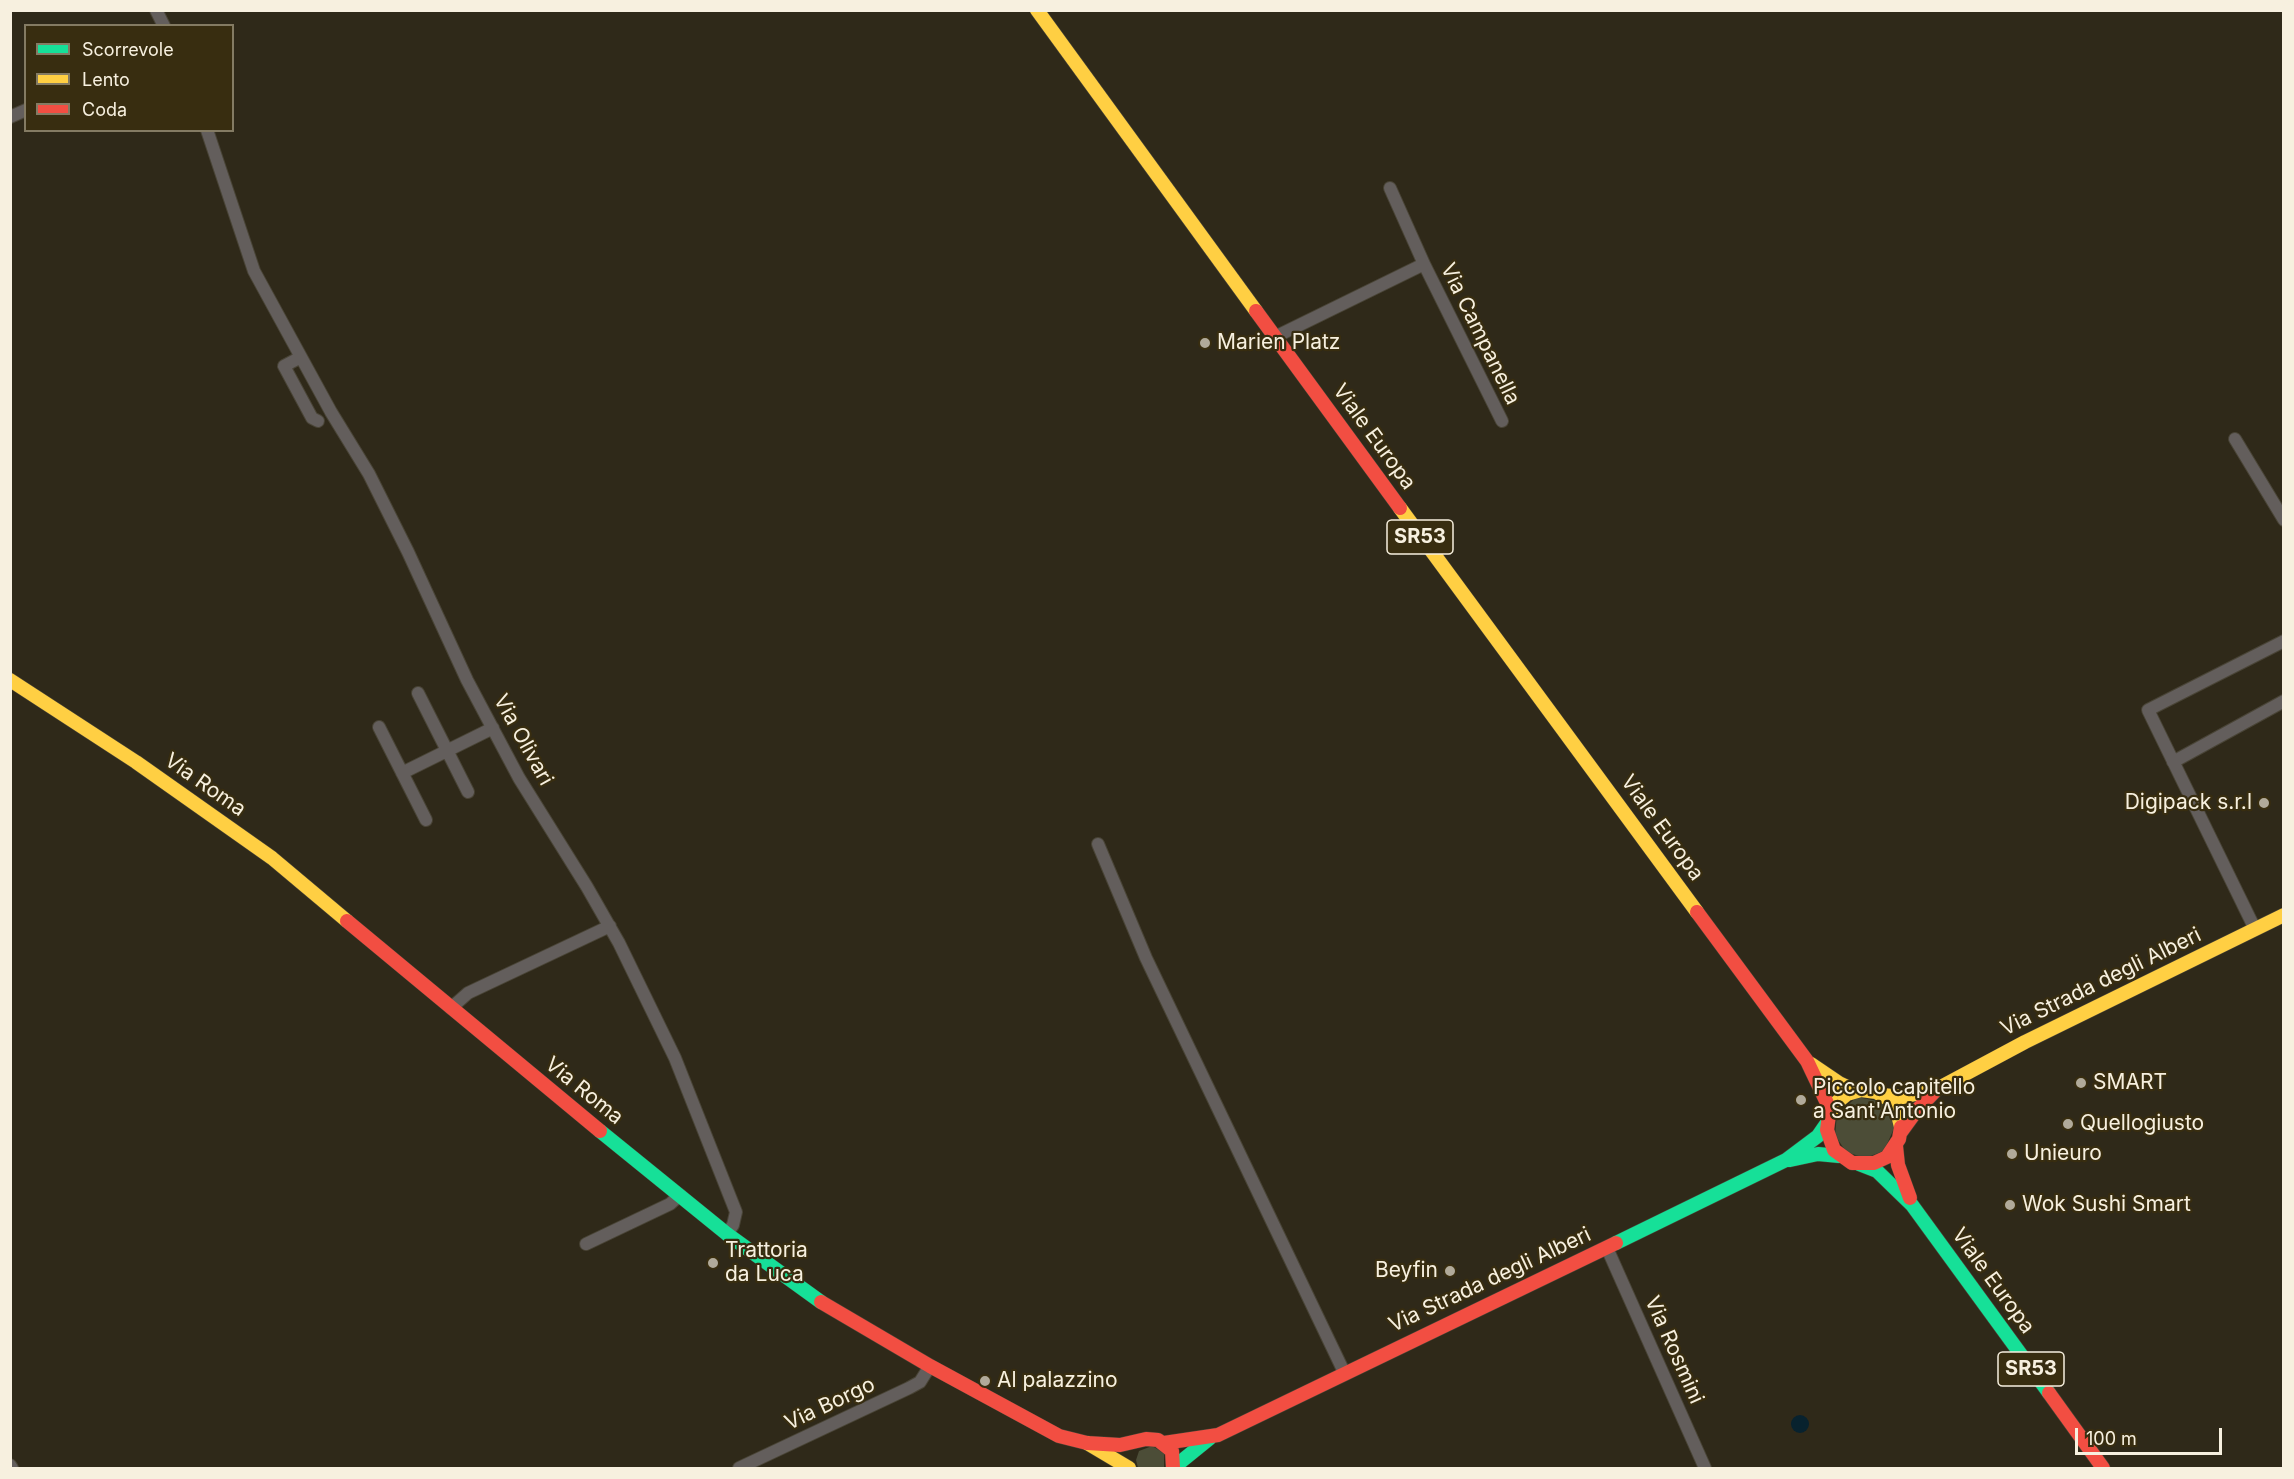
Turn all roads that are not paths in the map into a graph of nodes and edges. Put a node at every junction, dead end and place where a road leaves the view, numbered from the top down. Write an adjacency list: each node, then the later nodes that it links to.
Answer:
1 (156, 10): 3 (street)
2 (1037, 10): 9 (main road, Viale Europa / SR53)
3 (163, 24)
4 (24, 111): 5 (street)
5 (10, 117)
6 (208, 132): 10 (street, Via Olivari)
7 (1390, 188): 8 (street, Via Campanella)
8 (1424, 264): 9 (street, Via Campanella); 12 (street, Via Campanella)
9 (1275, 337): 31 (main road, Viale Europa / SR53)
10 (301, 357): 11 (street); 20 (street, Via Olivari)
11 (318, 421)
12 (1502, 421)
13 (2235, 439): 14 (street)
14 (2283, 520)
15 (2283, 641): 22 (street)
16 (10, 680): 30 (main road, Via Roma)
17 (418, 693): 21 (street)
18 (2283, 701): 22 (street)
19 (379, 727): 23 (street)
20 (493, 728): 21 (street); 28 (street, Via Olivari)
21 (448, 750): 23 (street); 24 (street)
22 (2173, 762): 29 (street)
23 (402, 773): 25 (street)
24 (468, 792)
25 (426, 820)
26 (1098, 844): 47 (street)
27 (2283, 915): 29 (main road, Via Strada degli Alberi)
28 (610, 926): 30 (street); 43 (street, Via Olivari)
29 (2254, 929): 32 (main road, Via Strada degli Alberi)
30 (451, 1008): 41 (main road, Via Roma)
31 (1807, 1061): 33 (main road, Viale Europa / SR53); 35 (main road, Viale Europa / SR53)
32 (1939, 1088): 34 (main road, Via Strada degli Alberi); 36 (main road, Via Strada degli Alberi)
33 (1856, 1091): 34 (main road, Viale Europa); 35 (main road)
34 (1882, 1095): 36 (main road)
35 (1828, 1119): 38 (main road, Viale Europa); 39 (main road, Via Strada degli Alberi)
36 (1901, 1132): 37 (main road)
37 (1896, 1146): 40 (main road); 42 (main road, Viale Europa / SR53)
38 (1839, 1155): 39 (main road, Via Strada degli Alberi); 40 (main road, Viale Europa)
39 (1786, 1160): 45 (main road, Via Strada degli Alberi)
40 (1859, 1164): 42 (main road, Viale Europa / SR53)
41 (680, 1195): 43 (main road, Via Roma); 44 (street)
42 (1912, 1205): 56 (main road, Viale Europa / SR53)
43 (728, 1234): 46 (main road, Via Roma)
44 (586, 1244)
45 (1607, 1248): 47 (main road, Via Strada degli Alberi); 55 (street, Via Rosmini)
46 (930, 1366): 50 (main road, Via Roma); 52 (street, Via Borgo)
47 (1344, 1372): 48 (main road, Via Strada degli Alberi)
48 (1211, 1437): 51 (main road, Via Strada degli Alberi); 54 (main road, Via Strada degli Alberi)
49 (1141, 1441): 50 (main road, Via Roma); 51 (main road, Via Roma); 53 (main road, Via Roma)
50 (1087, 1443): 53 (main road, Via Roma)
51 (1164, 1443): 54 (main road)
52 (738, 1468)
53 (1129, 1468)
54 (1173, 1468)
55 (1705, 1468)
56 (2103, 1468)

